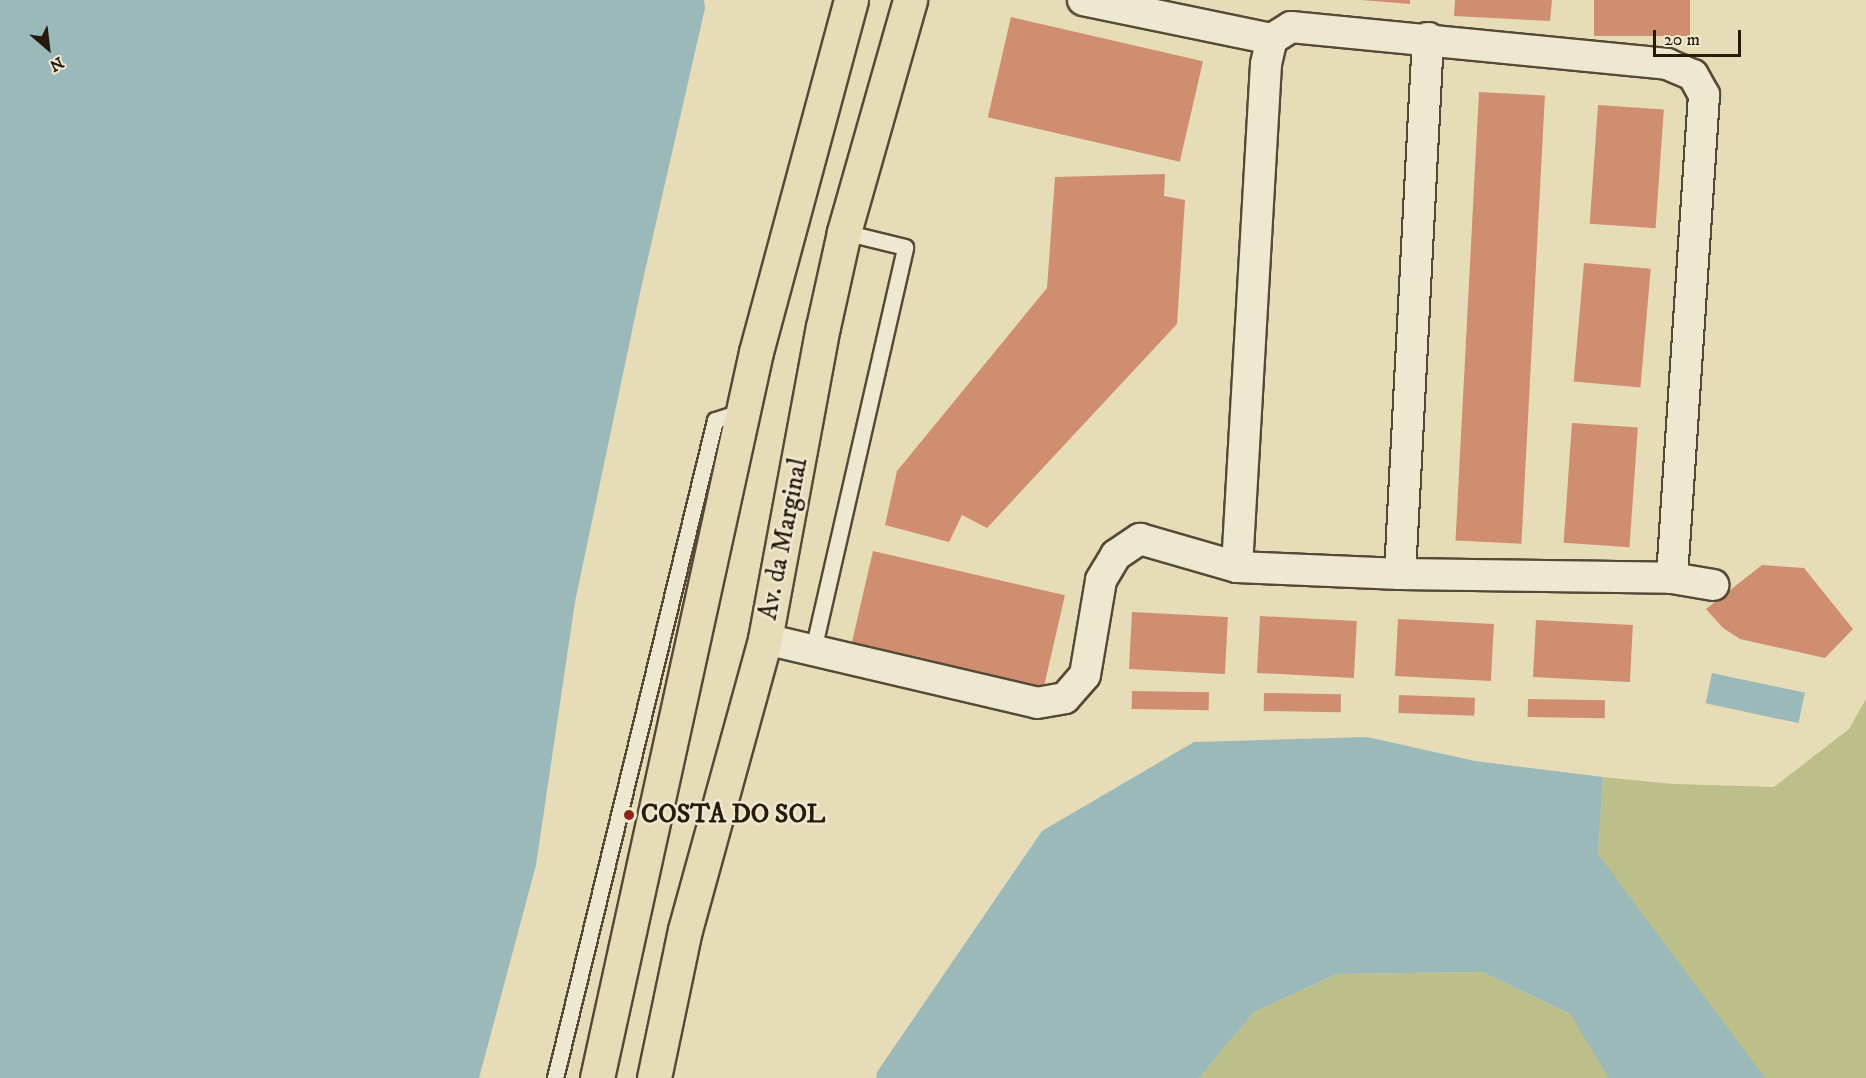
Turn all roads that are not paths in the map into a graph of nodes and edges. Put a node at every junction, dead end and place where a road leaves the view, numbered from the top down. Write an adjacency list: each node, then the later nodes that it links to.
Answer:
1 (851, 0): 7 (main road)
2 (910, 0): 6 (main road, Av. da Marginal)
3 (1083, 0): 5 (street)
4 (1428, 38): 5 (street); 9 (street); 10 (street)
5 (1272, 39): 8 (street)
6 (844, 232): 12 (main road, Av. da Marginal); 13 (lane)
7 (744, 411): 14 (lane); 15 (main road)
8 (1237, 567): 9 (street); 13 (street)
9 (1400, 574): 10 (street)
10 (1672, 578): 11 (street)
11 (1713, 585)
12 (765, 639): 13 (street); 16 (main road, Av. da Marginal)
13 (813, 650)
14 (555, 1078)
15 (597, 1078)
16 (654, 1078)

